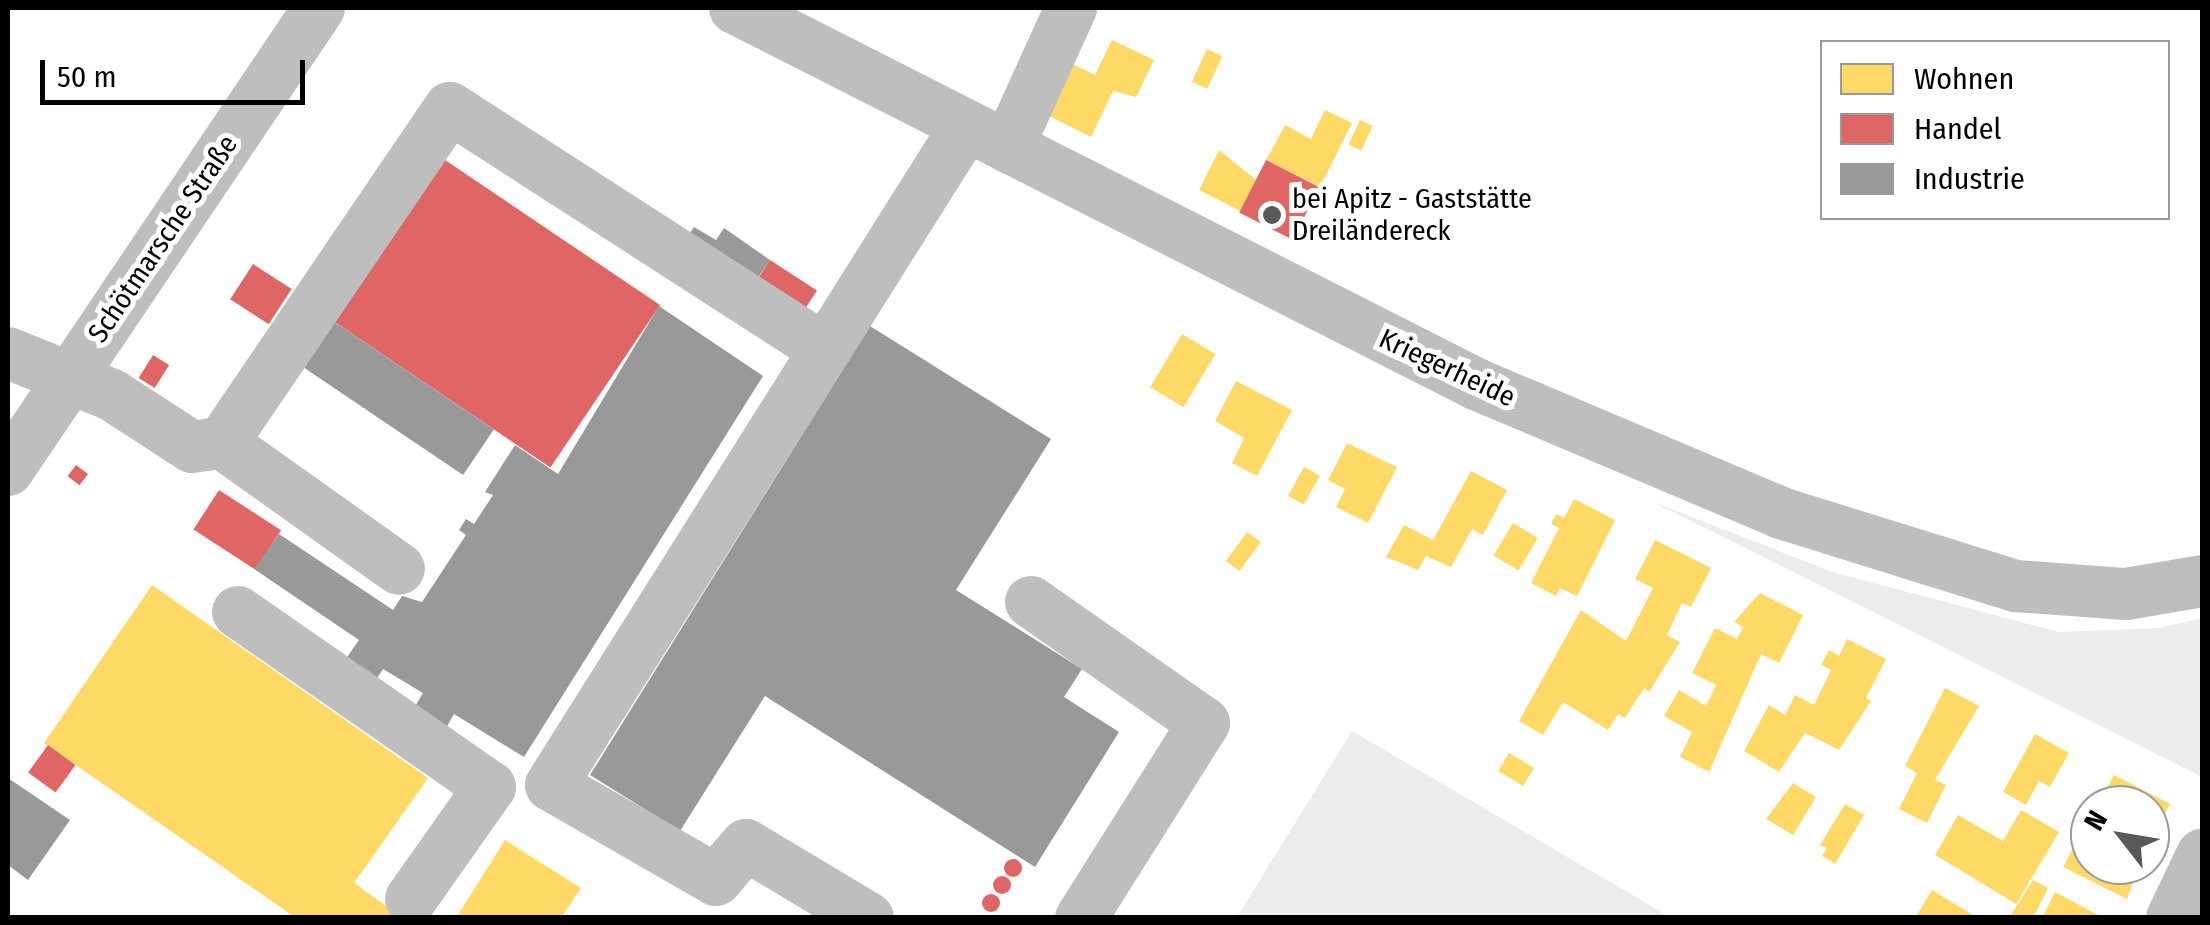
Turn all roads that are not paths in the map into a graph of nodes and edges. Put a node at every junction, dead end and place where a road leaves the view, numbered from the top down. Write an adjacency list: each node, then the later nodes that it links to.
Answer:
1 (319, 8): 7 (street, Schötmarsche Straße)
2 (735, 8): 4 (street, Kriegerheide)
3 (1071, 8): 4 (street)
4 (987, 136): 5 (street); 11 (street, Kriegerheide)
5 (823, 348): 8 (street); 14 (street)
6 (8, 353): 7 (street)
7 (68, 380): 8 (street); 9 (street, Schötmarsche Straße)
8 (222, 443): 10 (street)
9 (8, 470)
10 (399, 569)
11 (2202, 581)
12 (1031, 602): 19 (street)
13 (238, 612): 15 (street)
14 (551, 785): 15 (street); 18 (street)
15 (490, 786): 17 (street)
16 (2202, 855): 20 (street)
17 (411, 899)
18 (868, 918)
19 (1081, 918)
20 (2172, 918)

